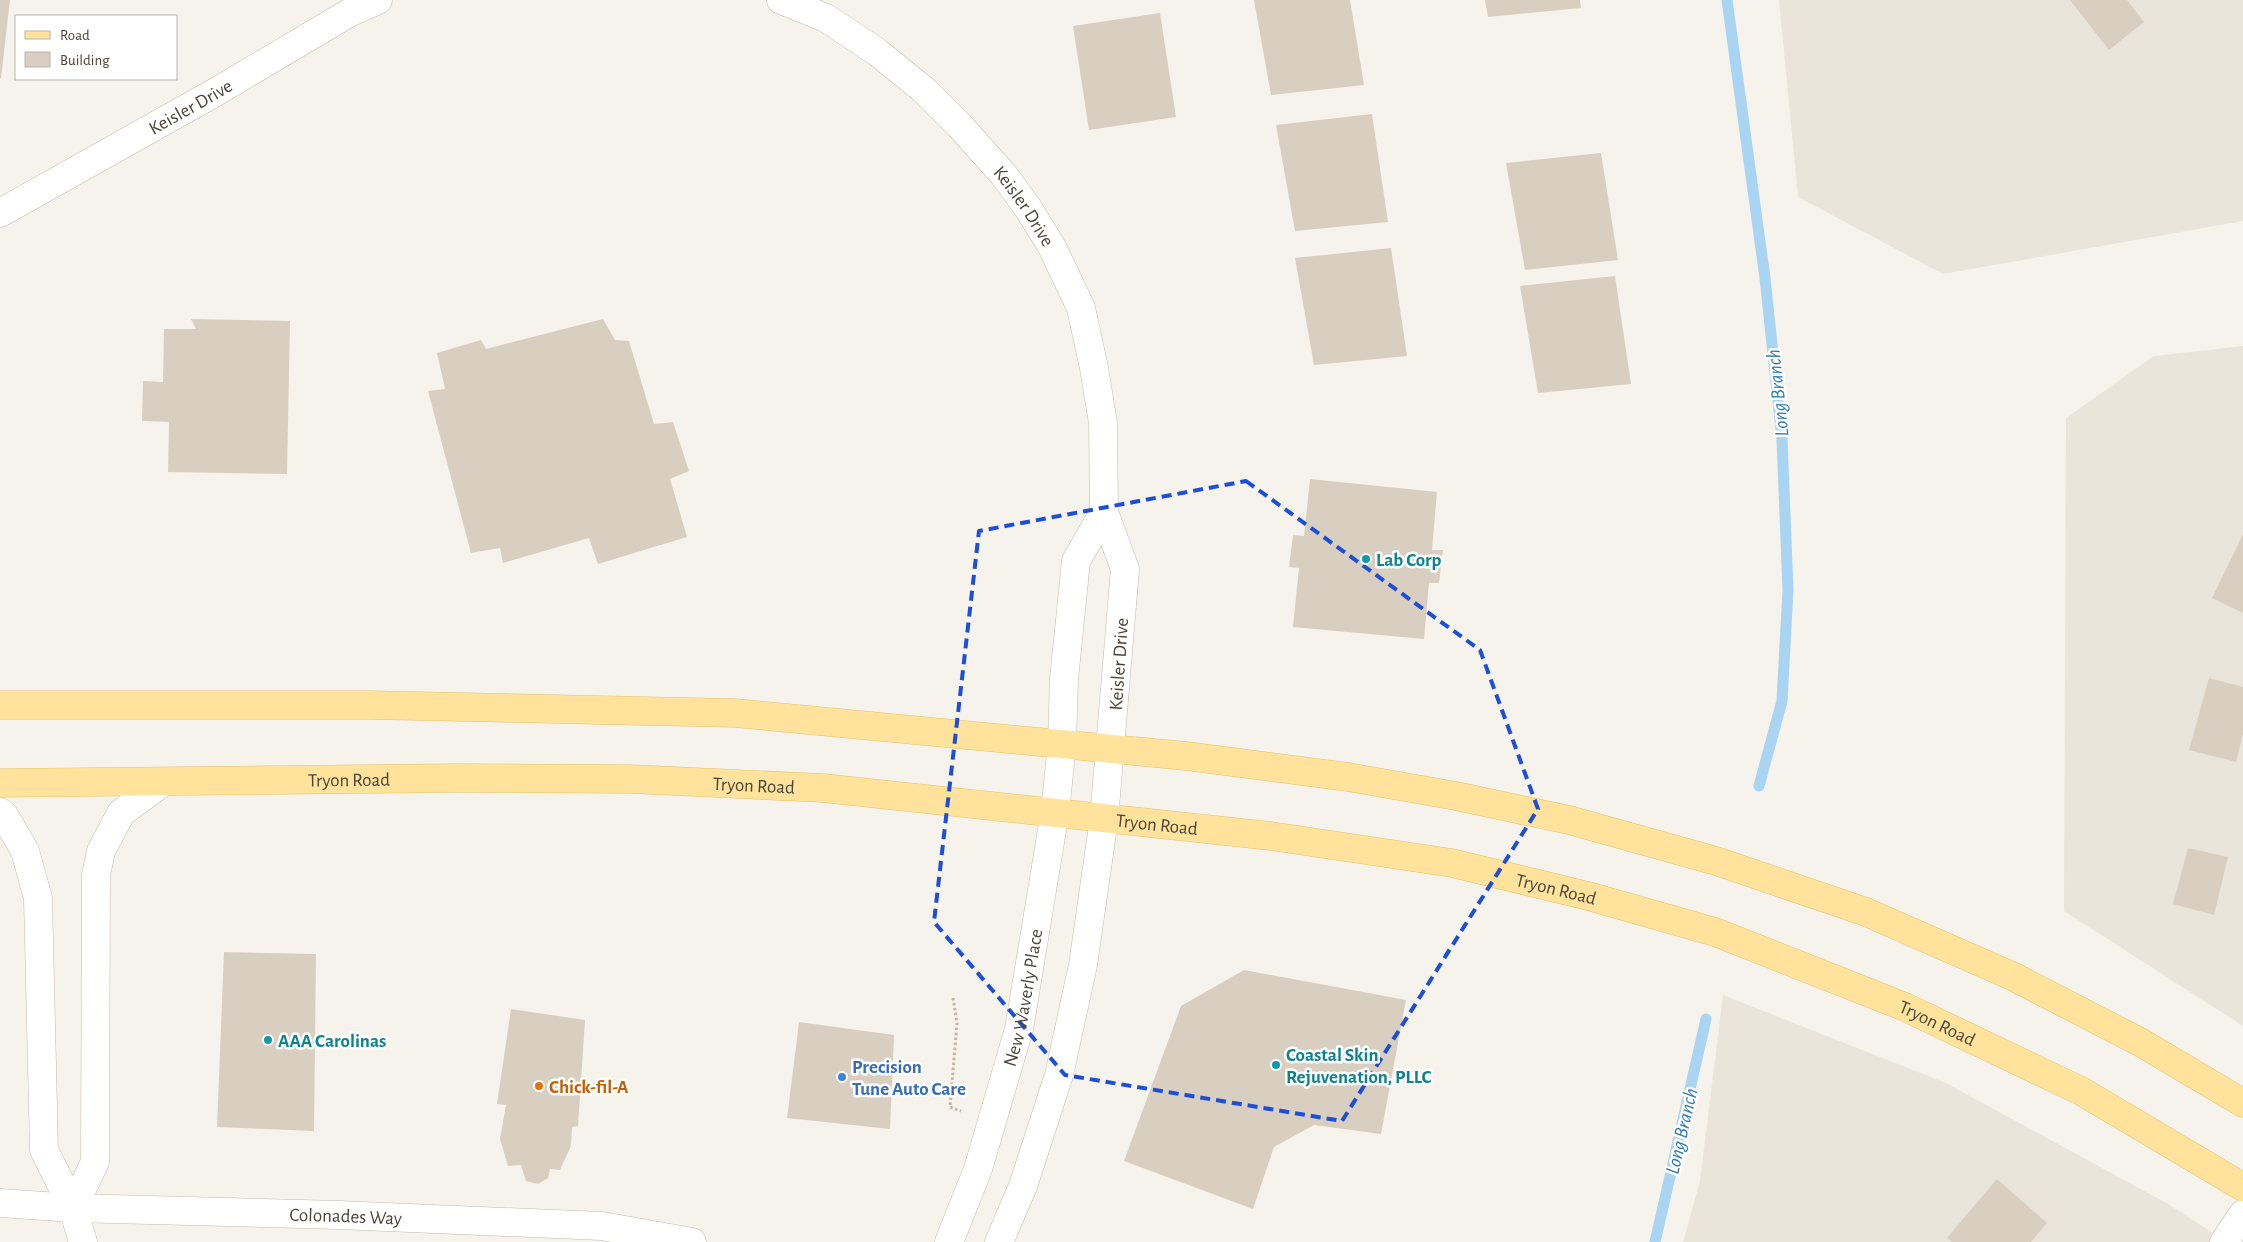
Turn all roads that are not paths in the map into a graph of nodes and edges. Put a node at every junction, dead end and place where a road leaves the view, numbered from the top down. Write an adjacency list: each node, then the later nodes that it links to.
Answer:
1 (378, 0): 3 (street, Keisler Drive)
2 (781, 0): 4 (street, Keisler Drive)
3 (0, 213)
4 (1104, 512): 6 (street); 7 (street, Keisler Drive)
5 (0, 705): 6 (main road)
6 (1062, 744): 7 (main road); 11 (street, New Waverly Place)
7 (1111, 749): 12 (street, Keisler Drive); 13 (main road)
8 (163, 782): 9 (main road, Tryon Road); 11 (main road, Tryon Road); 16 (street)
9 (0, 783)
10 (0, 812): 16 (street)
11 (1055, 812): 12 (main road, Tryon Road); 20 (street, New Waverly Place)
12 (1104, 819): 14 (main road, Tryon Road); 21 (street)
13 (2243, 1103)
14 (2243, 1187)
15 (0, 1203): 16 (street, Colonades Way)
16 (73, 1208): 18 (street); 19 (street, Colonades Way)
17 (2243, 1214): 22 (street)
18 (83, 1242)
19 (692, 1242)
20 (949, 1242)
21 (999, 1242)
22 (2224, 1242)

